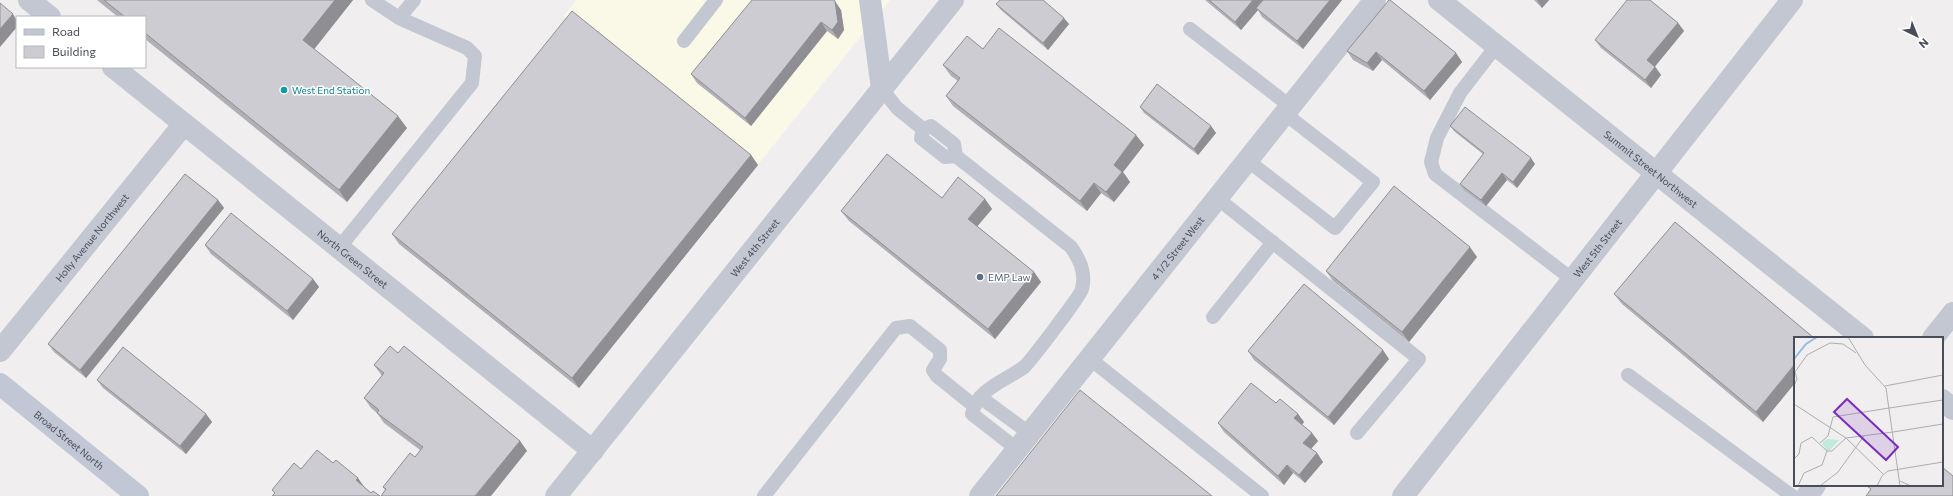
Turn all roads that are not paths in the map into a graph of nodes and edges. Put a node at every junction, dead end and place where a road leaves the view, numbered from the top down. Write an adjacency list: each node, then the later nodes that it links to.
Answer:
1 (29, 0): 10 (street)
2 (372, 0): 11 (lane)
3 (414, 0): 11 (lane)
4 (716, 0): 13 (lane)
5 (870, 0): 16 (street)
6 (954, 0): 16 (street, West 4th Street)
7 (1375, 0): 17 (street, 4 1/2 Street West)
8 (1439, 0): 14 (street, Summit Street Northwest)
9 (1792, 0): 20 (street, West 5th Street)
10 (49, 16)
11 (399, 18): 23 (lane)
12 (1190, 29): 17 (lane)
13 (684, 40)
14 (1497, 45): 20 (street, Summit Street Northwest); 24 (lane)
15 (114, 68): 18 (street, North Green Street)
16 (882, 89): 34 (lane); 38 (street, West 4th Street)
17 (1287, 110): 19 (street, 4 1/2 Street West); 19 (lane)
18 (184, 124): 23 (street, North Green Street); 29 (street, Holly Avenue Northwest)
19 (1247, 160): 21 (street, 4 1/2 Street West)
20 (1658, 173): 24 (street, West 5th Street); 27 (street, Summit Street Northwest)
21 (1217, 198): 22 (lane); 30 (street, 4 1/2 Street West)
22 (1273, 242): 26 (lane); 36 (lane)
23 (339, 248): 38 (street, North Green Street)
24 (1573, 280): 45 (street, West 5th Street)
25 (1953, 313): 28 (street)
26 (1213, 317)
27 (1862, 337)
28 (1934, 337)
29 (0, 351)
30 (1090, 358): 37 (street, 4 1/2 Street West); 44 (lane)
31 (1628, 375): 46 (lane)
32 (0, 384): 40 (main road, Broad Street North)
33 (1943, 401): 35 (street)
34 (975, 405): 37 (lane); 37 (lane); 42 (lane)
35 (1953, 409)
36 (1358, 433)
37 (1023, 441): 43 (street, 4 1/2 Street West)
38 (593, 451): 41 (street, West 4th Street)
39 (1815, 486): 47 (street)
40 (138, 496)
41 (556, 496)
42 (764, 496)
43 (980, 496)
44 (1262, 496)
45 (1403, 496)
46 (1792, 496)
47 (1807, 496)

